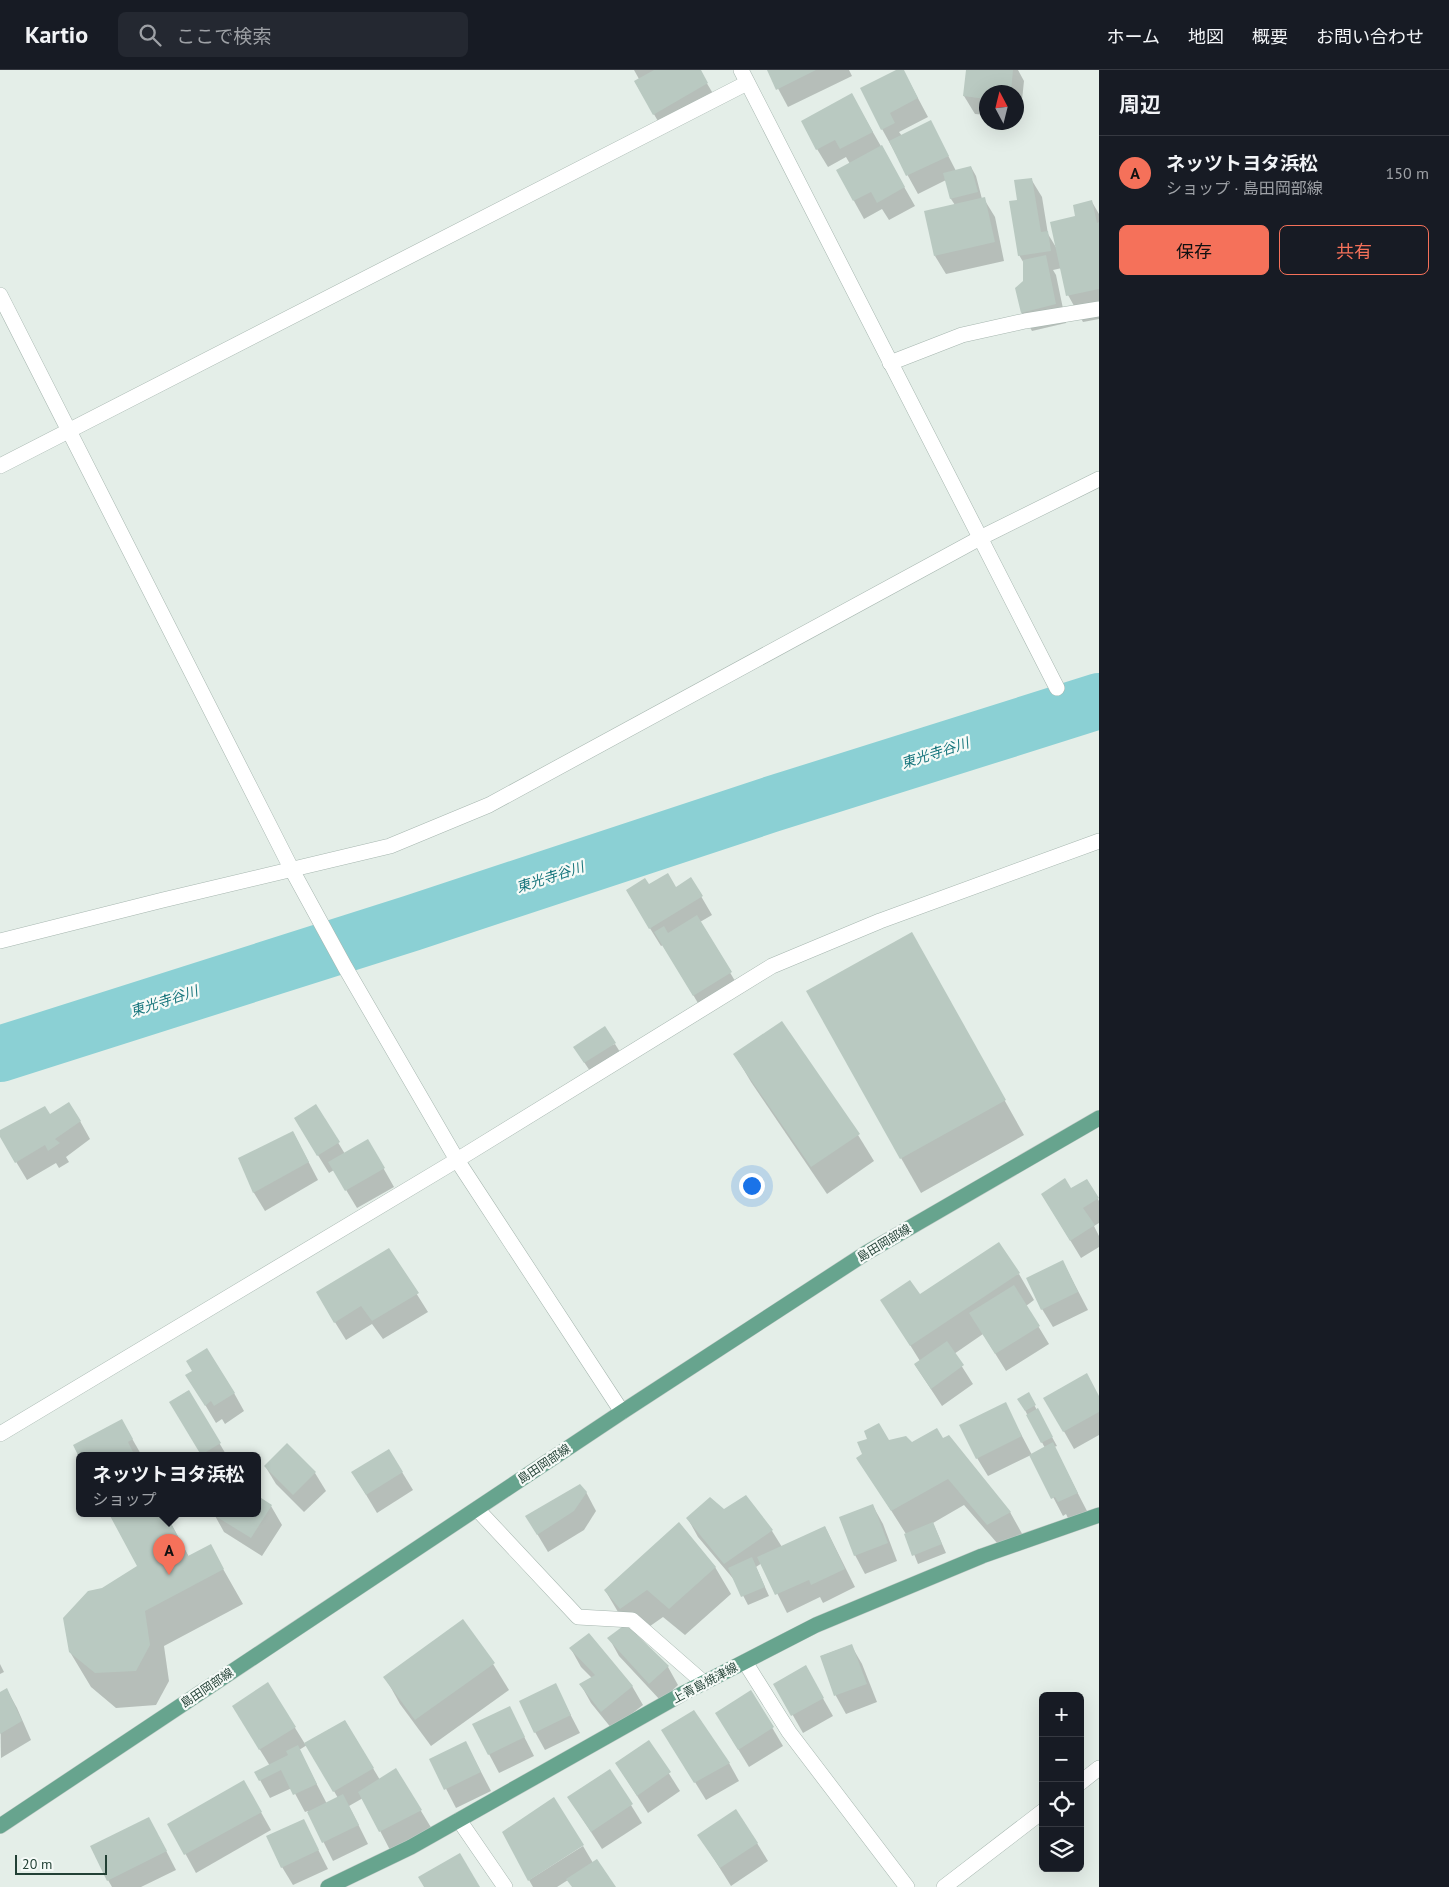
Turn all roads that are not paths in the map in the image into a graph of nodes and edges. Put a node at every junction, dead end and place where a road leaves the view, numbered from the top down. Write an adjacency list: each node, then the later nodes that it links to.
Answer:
1 (744, 77): 4 (street); 5 (street)
2 (0, 295): 5 (street)
3 (1099, 309): 4 (street)
4 (890, 363): 8 (street)
5 (70, 431): 6 (street); 11 (street)
6 (0, 466)
7 (1099, 479): 8 (street)
8 (980, 538): 9 (street); 11 (street)
9 (1057, 688)
10 (1099, 841): 14 (street)
11 (292, 870): 12 (street); 14 (street)
12 (0, 941)
13 (1099, 1118): 15 (main road, 島田岡部線)
14 (457, 1160): 15 (street); 16 (street)
15 (622, 1412): 17 (main road, 島田岡部線)
16 (0, 1434)
17 (477, 1509): 20 (street); 25 (main road, 島田岡部線)
18 (1099, 1515): 19 (main road, 上青島焼津線)
19 (745, 1662): 20 (main road, 上青島焼津線); 28 (street)
20 (704, 1683): 24 (main road, 上青島焼津線)
21 (1099, 1768): 22 (street)
22 (1081, 1782)
23 (1039, 1814): 29 (street)
24 (459, 1820): 26 (main road, 上青島焼津線); 27 (street)
25 (0, 1826)
26 (328, 1887)
27 (506, 1887)
28 (907, 1887)
29 (944, 1887)

